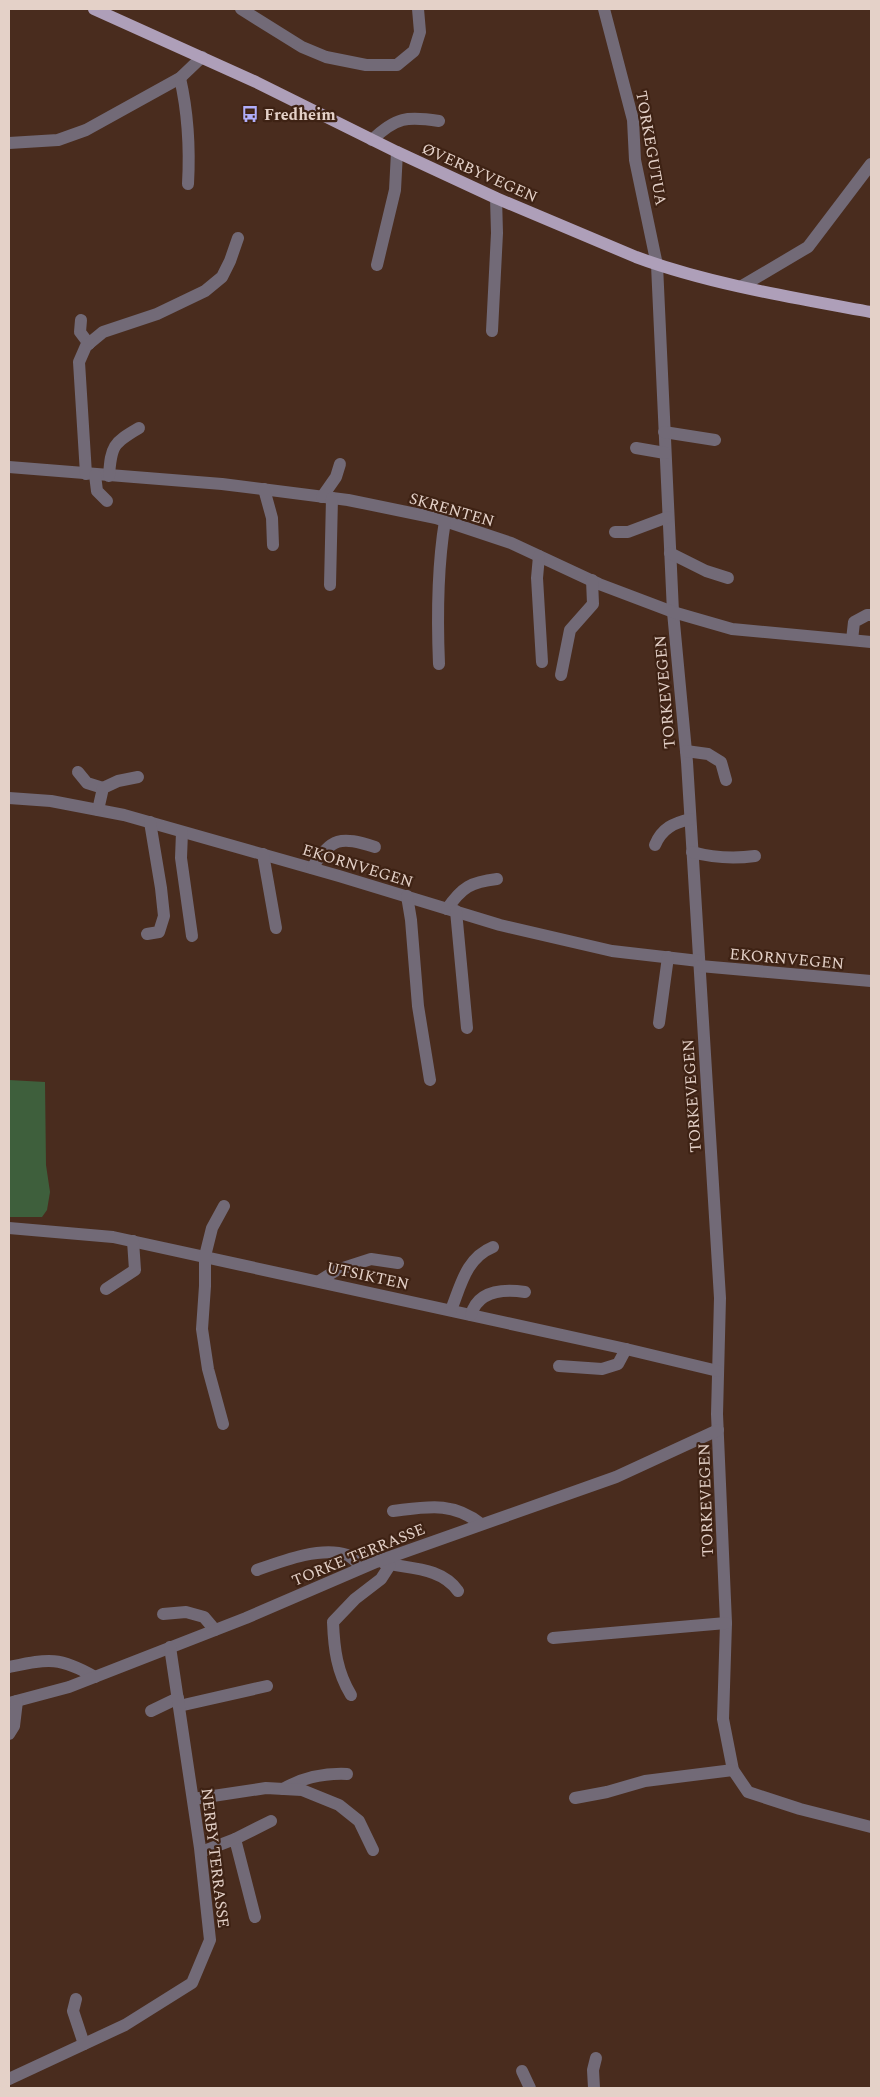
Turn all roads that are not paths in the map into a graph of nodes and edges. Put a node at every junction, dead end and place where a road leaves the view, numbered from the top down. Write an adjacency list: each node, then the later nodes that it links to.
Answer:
1 (97, 9): 5 (main road, ØVERBYVEGEN)
2 (241, 9): 3 (street)
3 (418, 9)
4 (604, 9): 16 (street, TORKEGUTUA)
5 (202, 57): 6 (street); 8 (main road, ØVERBYVEGEN)
6 (180, 78): 9 (street); 12 (street)
7 (439, 121): 8 (street)
8 (372, 140): 10 (main road, ØVERBYVEGEN)
9 (9, 143)
10 (397, 152): 13 (main road, ØVERBYVEGEN); 15 (street)
11 (871, 164): 17 (street)
12 (188, 184)
13 (496, 198): 16 (main road, ØVERBYVEGEN); 20 (street)
14 (238, 238): 21 (street)
15 (378, 265)
16 (657, 265): 17 (main road, ØVERBYVEGEN); 23 (street, TORKEVEGEN)
17 (742, 286): 18 (main road, ØVERBYVEGEN)
18 (871, 312)
19 (81, 320): 21 (street)
20 (492, 331)
21 (89, 344): 29 (street)
22 (139, 428): 30 (street)
23 (664, 432): 24 (street); 26 (street, TORKEVEGEN)
24 (715, 440)
25 (636, 448): 26 (street)
26 (665, 453): 34 (street, TORKEVEGEN)
27 (340, 464): 32 (street)
28 (9, 467): 29 (street, SKRENTEN)
29 (91, 474): 30 (street, SKRENTEN); 33 (street)
30 (109, 476): 31 (street, SKRENTEN)
31 (264, 489): 32 (street, SKRENTEN); 37 (street)
32 (327, 497): 35 (street, SKRENTEN); 42 (street)
33 (107, 501)
34 (668, 517): 36 (street); 38 (street, TORKEVEGEN)
35 (445, 521): 39 (street, SKRENTEN); 48 (street)
36 (615, 532)
37 (273, 545)
38 (670, 553): 40 (street); 43 (street, TORKEVEGEN)
39 (539, 556): 41 (street, SKRENTEN); 47 (street)
40 (728, 578)
41 (592, 580): 43 (street, SKRENTEN); 49 (street)
42 (330, 585)
43 (672, 612): 45 (street, SKRENTEN); 50 (street, TORKEVEGEN)
44 (871, 615): 45 (street)
45 (852, 640): 46 (street, SKRENTEN)
46 (871, 642)
47 (542, 662)
48 (439, 664)
49 (561, 675)
50 (686, 751): 53 (street); 57 (street, TORKEVEGEN)
51 (78, 772): 54 (street)
52 (138, 778): 54 (street)
53 (726, 780)
54 (103, 788): 56 (street)
55 (9, 798): 56 (street, EKORNVEGEN)
56 (98, 810): 58 (street, EKORNVEGEN)
57 (690, 818): 60 (street); 62 (street, TORKEVEGEN)
58 (150, 822): 59 (street, EKORNVEGEN); 70 (street)
59 (182, 832): 63 (street, EKORNVEGEN); 71 (street)
60 (655, 845)
61 (375, 847): 65 (street)
62 (692, 852): 64 (street); 73 (street, TORKEVEGEN)
63 (263, 854): 65 (street, EKORNVEGEN); 69 (street)
64 (755, 856)
65 (312, 868): 67 (street, EKORNVEGEN)
66 (497, 879): 68 (street)
67 (407, 896): 68 (street, EKORNVEGEN); 77 (street)
68 (452, 910): 72 (street, EKORNVEGEN); 76 (street)
69 (276, 928)
70 (147, 934)
71 (192, 936)
72 (668, 957): 73 (street, EKORNVEGEN); 75 (street)
73 (699, 964): 74 (street, EKORNVEGEN); 91 (street, TORKEVEGEN)
74 (871, 981)
75 (658, 1023)
76 (467, 1028)
77 (430, 1080)
78 (224, 1206): 82 (street)
79 (9, 1228): 80 (street, UTSIKTEN)
80 (133, 1241): 82 (street, UTSIKTEN); 85 (street)
81 (493, 1247): 87 (street)
82 (205, 1256): 84 (street, UTSIKTEN); 92 (street)
83 (398, 1262): 84 (street)
84 (319, 1281): 87 (street, UTSIKTEN)
85 (106, 1289)
86 (525, 1292): 88 (street)
87 (451, 1310): 88 (street, UTSIKTEN)
88 (471, 1315): 89 (street, UTSIKTEN)
89 (626, 1349): 90 (street); 91 (street, UTSIKTEN)
90 (559, 1366)
91 (718, 1371): 93 (street, TORKEVEGEN)
92 (222, 1424)
93 (718, 1430): 95 (street, TORKE TERRASSE); 102 (street, TORKEVEGEN)
94 (393, 1511): 95 (street)
95 (481, 1524): 96 (street, TORKE TERRASSE)
96 (376, 1562): 97 (street); 98 (street, TORKE TERRASSE)
97 (390, 1564): 100 (street); 109 (street)
98 (363, 1567): 99 (street); 103 (street, TORKE TERRASSE)
99 (257, 1570)
100 (458, 1591)
101 (163, 1614): 103 (street)
102 (726, 1623): 104 (street); 114 (street, TORKEVEGEN)
103 (215, 1630): 105 (street, TORKE TERRASSE)
104 (553, 1638)
105 (170, 1647): 107 (street, TORKE TERRASSE); 111 (street, NERBY TERRASSE)
106 (9, 1667): 107 (street)
107 (94, 1677): 110 (street, TORKE TERRASSE)
108 (267, 1686): 111 (street)
109 (351, 1695)
110 (13, 1702): 113 (street)
111 (178, 1702): 112 (street); 118 (street, NERBY TERRASSE)
112 (151, 1711)
113 (9, 1734)
114 (733, 1770): 117 (street); 120 (street, TORKEVEGEN)
115 (347, 1774): 116 (street)
116 (283, 1789): 118 (street); 122 (street)
117 (576, 1798)
118 (193, 1799): 123 (street, NERBY TERRASSE)
119 (271, 1821): 121 (street)
120 (871, 1827)
121 (235, 1838): 123 (street); 124 (street)
122 (373, 1850)
123 (201, 1852): 126 (street, NERBY TERRASSE)
124 (254, 1917)
125 (76, 1999): 126 (street)
126 (84, 2044): 129 (street, NERBY TERRASSE)
127 (596, 2058): 131 (street)
128 (522, 2071): 130 (street)
129 (9, 2079)
130 (530, 2088)
131 (594, 2088)

